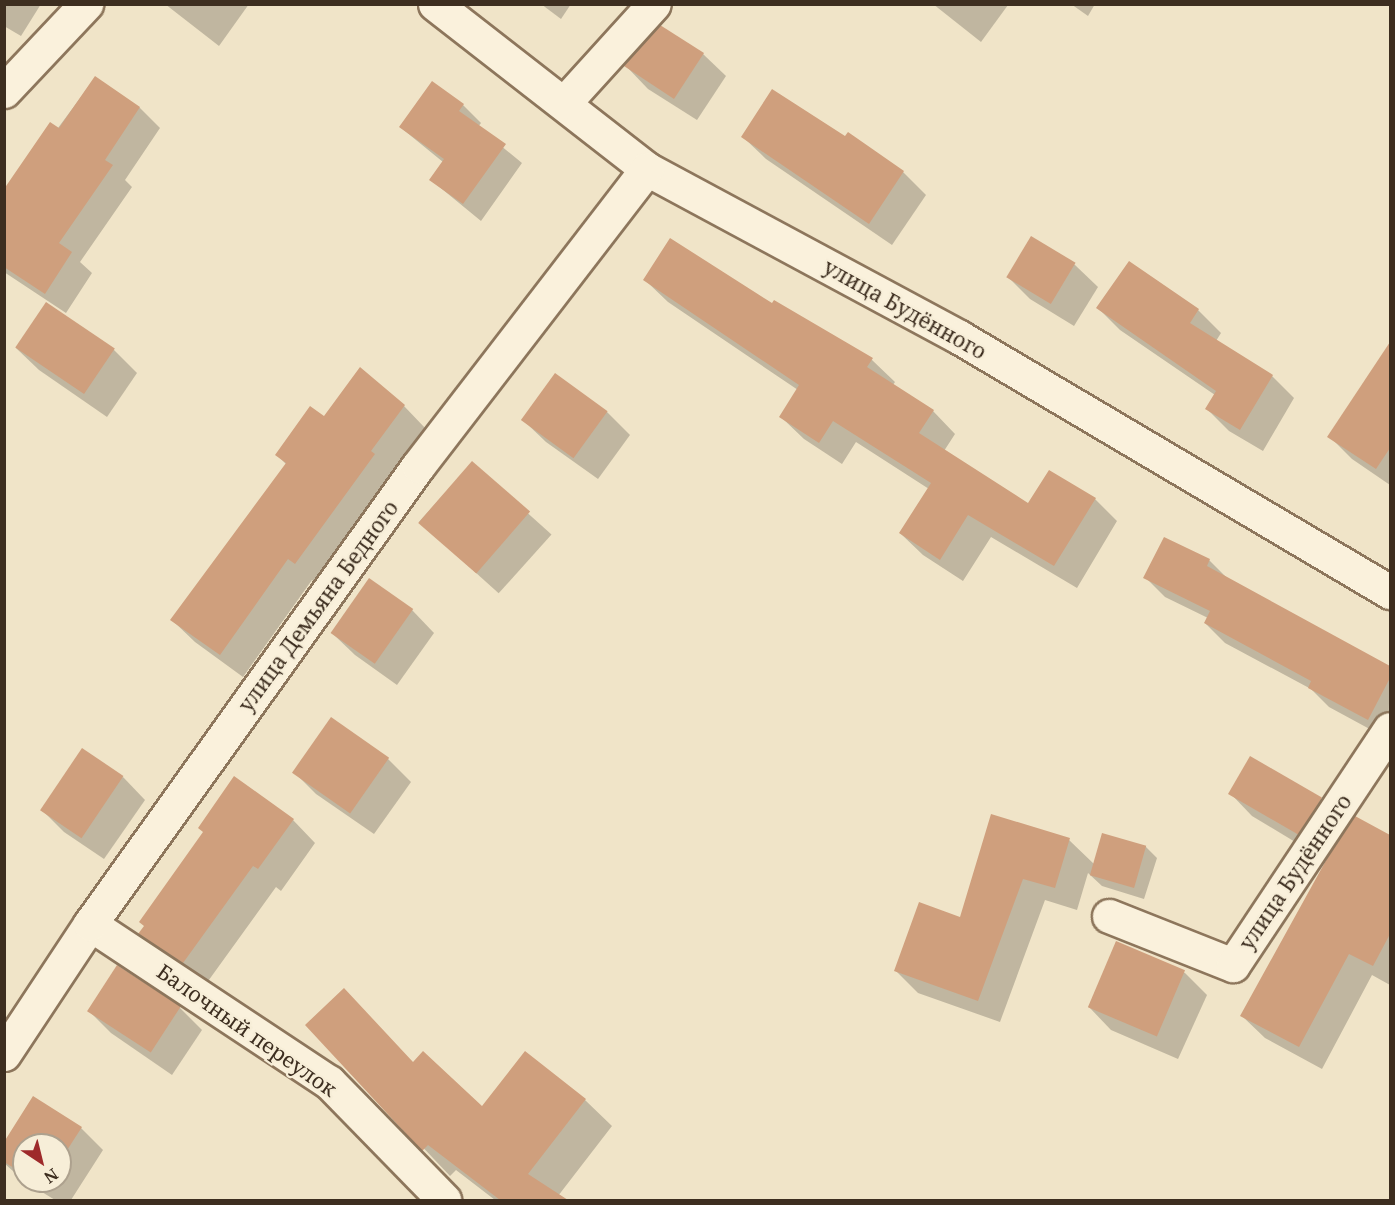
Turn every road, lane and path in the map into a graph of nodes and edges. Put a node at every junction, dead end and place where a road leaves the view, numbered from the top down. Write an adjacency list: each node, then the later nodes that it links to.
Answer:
1 (86, 4): 4 (street)
2 (435, 4): 5 (street, улица Будённого)
3 (654, 4): 5 (street)
4 (4, 91)
5 (565, 102): 6 (street, улица Будённого)
6 (647, 169): 7 (street, улица Будённого); 10 (street, улица Демьяна Бедного)
7 (1390, 592)
8 (1390, 729): 9 (street, улица Будённого)
9 (1109, 916)
10 (90, 924): 11 (street, улица Демьяна Бедного); 12 (street, Балочный переулок)
11 (4, 1054)
12 (444, 1200)

